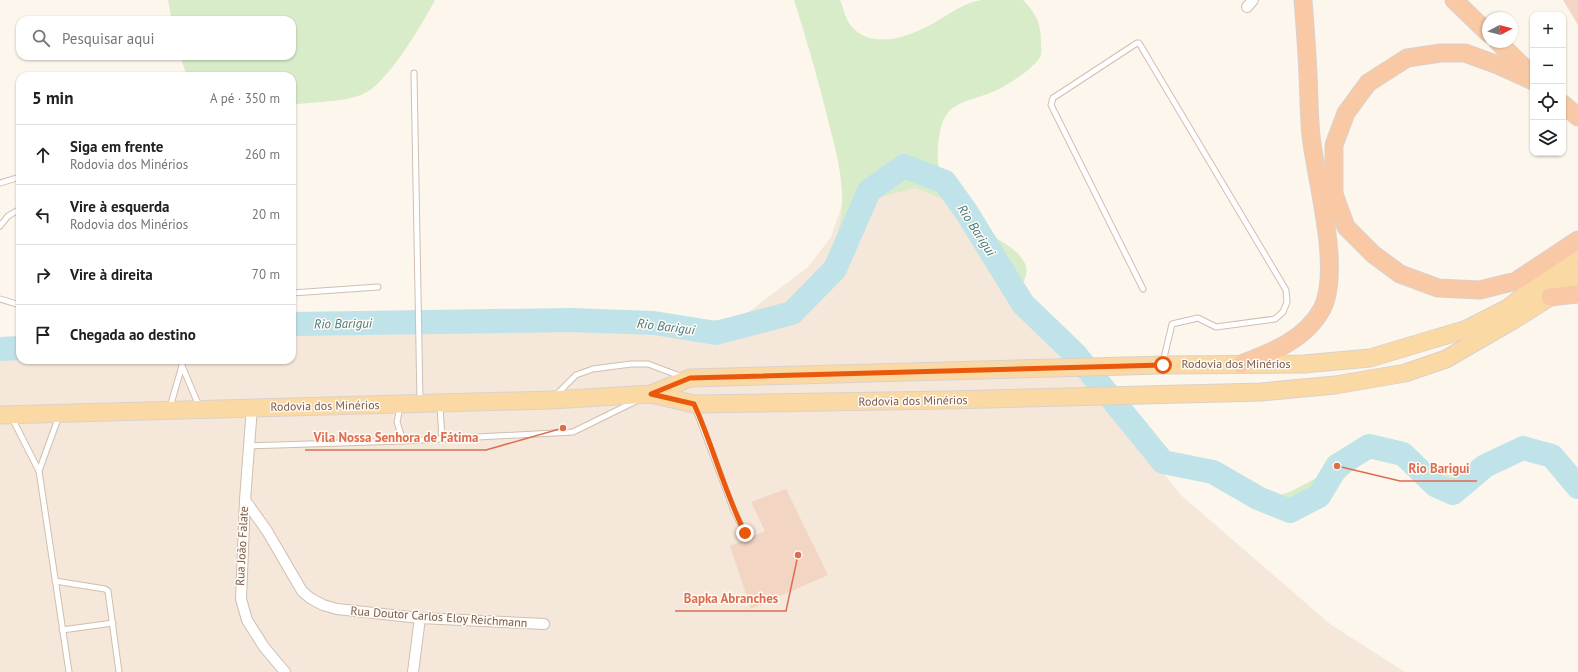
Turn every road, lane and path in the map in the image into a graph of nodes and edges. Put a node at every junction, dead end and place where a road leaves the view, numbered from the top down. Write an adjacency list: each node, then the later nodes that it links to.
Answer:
1 (1303, 0): 24 (highway)
2 (1454, 0): 3 (highway)
3 (1482, 27)
4 (1504, 48): 6 (highway)
5 (414, 73): 31 (lane)
6 (1530, 73)
7 (1530, 80): 12 (highway)
8 (16, 178): 9 (lane)
9 (0, 183)
10 (16, 211): 11 (lane)
11 (0, 226)
12 (1578, 240)
13 (1578, 250): 24 (main road, Rodovia dos Minérios)
14 (1578, 273): 19 (main road, Rodovia dos Minérios)
15 (378, 287): 17 (lane)
16 (1143, 289): 25 (lane)
17 (296, 293)
18 (1578, 294): 19 (highway)
19 (1550, 297): 32 (main road, Rodovia dos Minérios)
20 (0, 299): 21 (lane)
21 (16, 304)
22 (182, 364): 34 (lane)
23 (182, 364): 35 (lane)
24 (1241, 364): 25 (main road, Rodovia dos Minérios)
25 (1163, 365): 26 (main road, Rodovia dos Minérios)
26 (690, 378): 27 (main road, Rodovia dos Minérios); 28 (lane)
27 (651, 394): 28 (main road, Rodovia dos Minérios); 32 (main road, Rodovia dos Minérios); 38 (lane)
28 (551, 400): 29 (main road, Rodovia dos Minérios)
29 (439, 403): 31 (main road, Rodovia dos Minérios); 38 (lane)
30 (400, 404): 31 (main road, Rodovia dos Minérios); 33 (main road, Rodovia dos Minérios); 39 (lane)
31 (420, 404)
32 (694, 404): 43 (lane)
33 (252, 407): 34 (main road, Rodovia dos Minérios); 40 (street, Rua João Falate)
34 (200, 409): 35 (main road, Rodovia dos Minérios)
35 (170, 410): 36 (main road, Rodovia dos Minérios)
36 (60, 413): 37 (main road, Rodovia dos Minérios); 41 (lane)
37 (5, 415): 41 (lane)
38 (442, 439): 39 (lane)
39 (403, 441): 40 (lane)
40 (248, 446): 42 (street, Rua João Falate)
41 (39, 471): 44 (lane)
42 (244, 500): 45 (street, Rua Doutor Carlos Eloy Reichmann); 51 (street, Rua João Falate)
43 (745, 533)
44 (55, 581): 46 (lane); 48 (lane)
45 (420, 618): 47 (street, Rua Doutor Carlos Eloy Reichmann); 52 (street)
46 (113, 623): 48 (lane); 50 (lane)
47 (544, 624)
48 (62, 630): 49 (lane)
49 (69, 672)
50 (119, 672)
51 (285, 672)
52 (413, 672)

